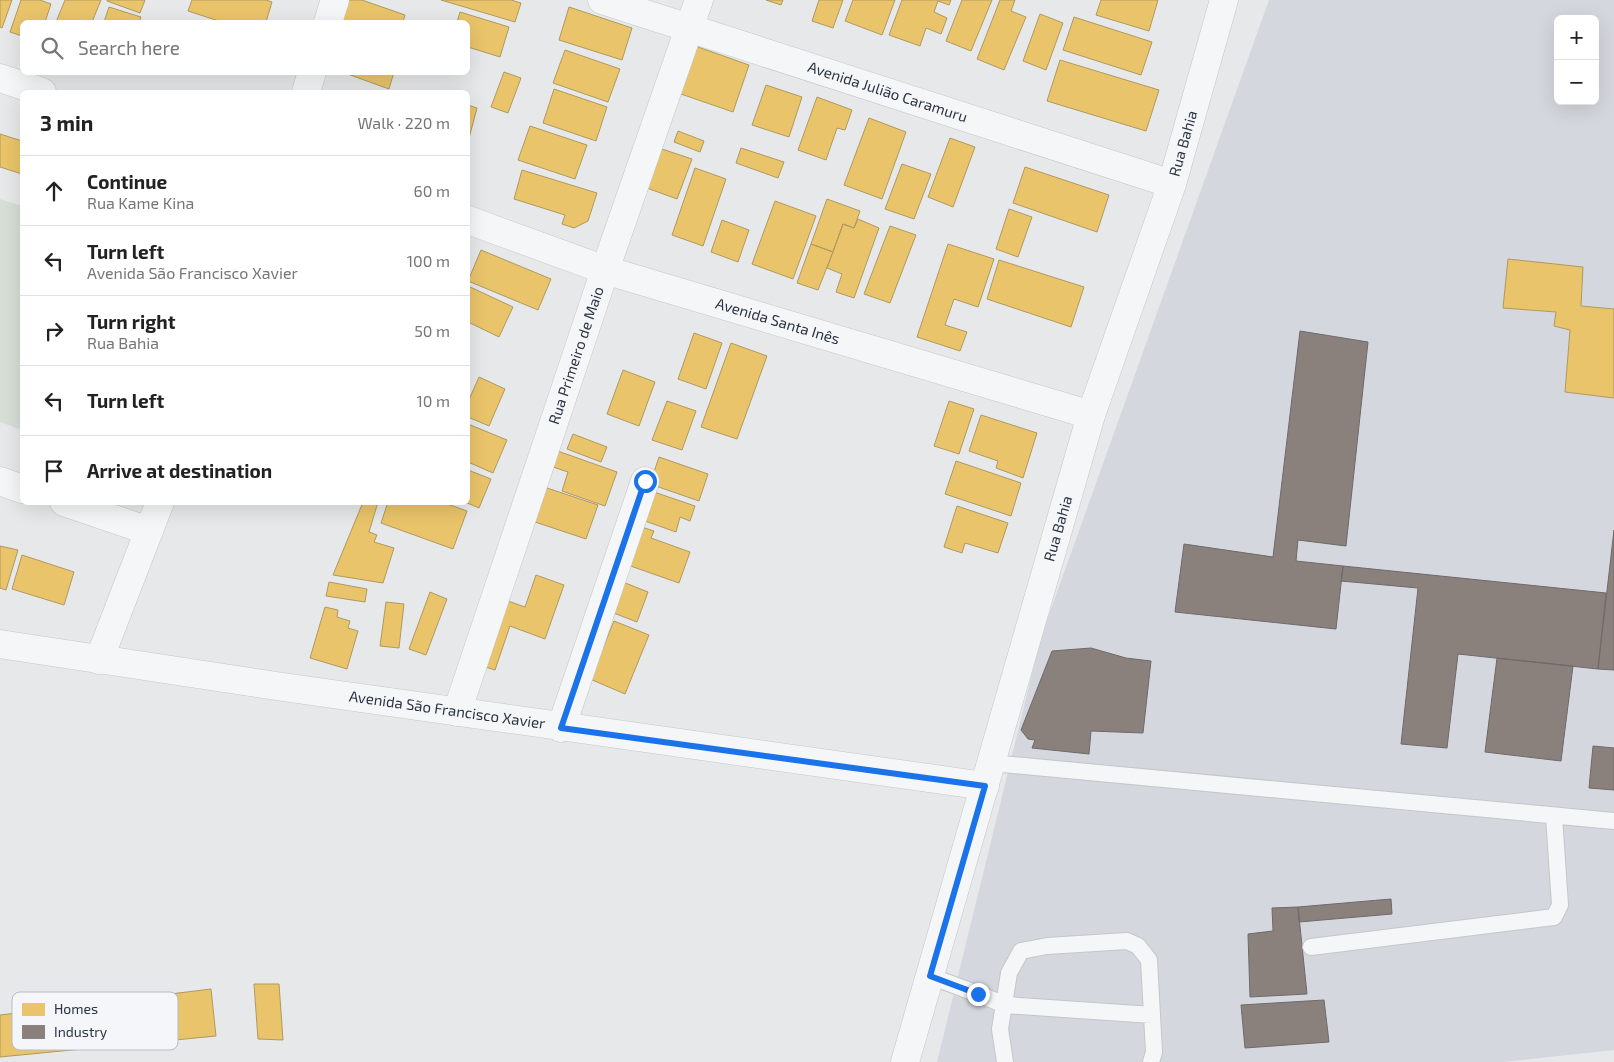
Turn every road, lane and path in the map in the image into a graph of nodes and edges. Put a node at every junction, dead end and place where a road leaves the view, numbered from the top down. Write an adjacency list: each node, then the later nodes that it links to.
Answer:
1 (335, 0): 5 (street)
2 (602, 0): 6 (street, Avenida Julião Caramuru)
3 (699, 0): 6 (street, Rua Primeiro de Maio)
4 (1224, 0): 11 (street, Rua Bahia)
5 (329, 20)
6 (689, 29): 11 (street, Avenida Julião Caramuru); 13 (street, Rua Primeiro de Maio)
7 (311, 75): 10 (street)
8 (0, 78): 9 (street)
9 (36, 90)
10 (307, 90)
11 (1172, 184): 14 (street, Rua Bahia)
12 (470, 221): 13 (street, Avenida Santa Inês)
13 (605, 270): 14 (street, Avenida Santa Inês); 23 (street, Rua Primeiro de Maio)
14 (1091, 415): 25 (street, Rua Bahia)
15 (0, 481): 17 (street)
16 (645, 481): 24 (street)
17 (20, 488)
18 (73, 505): 20 (street)
19 (159, 505): 20 (street)
20 (149, 531): 22 (street)
21 (0, 644): 22 (street, Avenida São Francisco Xavier)
22 (99, 660): 23 (street, Avenida São Francisco Xavier)
23 (457, 712): 24 (street, Avenida São Francisco Xavier)
24 (561, 728): 25 (street, Avenida São Francisco Xavier)
25 (988, 775): 26 (lane); 29 (street, Rua Bahia)
26 (1554, 816): 27 (lane); 28 (lane)
27 (1614, 821)
28 (1311, 947)
29 (930, 976): 30 (lane); 32 (street, Rua Bahia)
30 (1005, 1005): 31 (lane); 31 (lane); 33 (lane)
31 (1152, 1015): 34 (lane)
32 (905, 1062)
33 (1005, 1062)
34 (1151, 1062)

